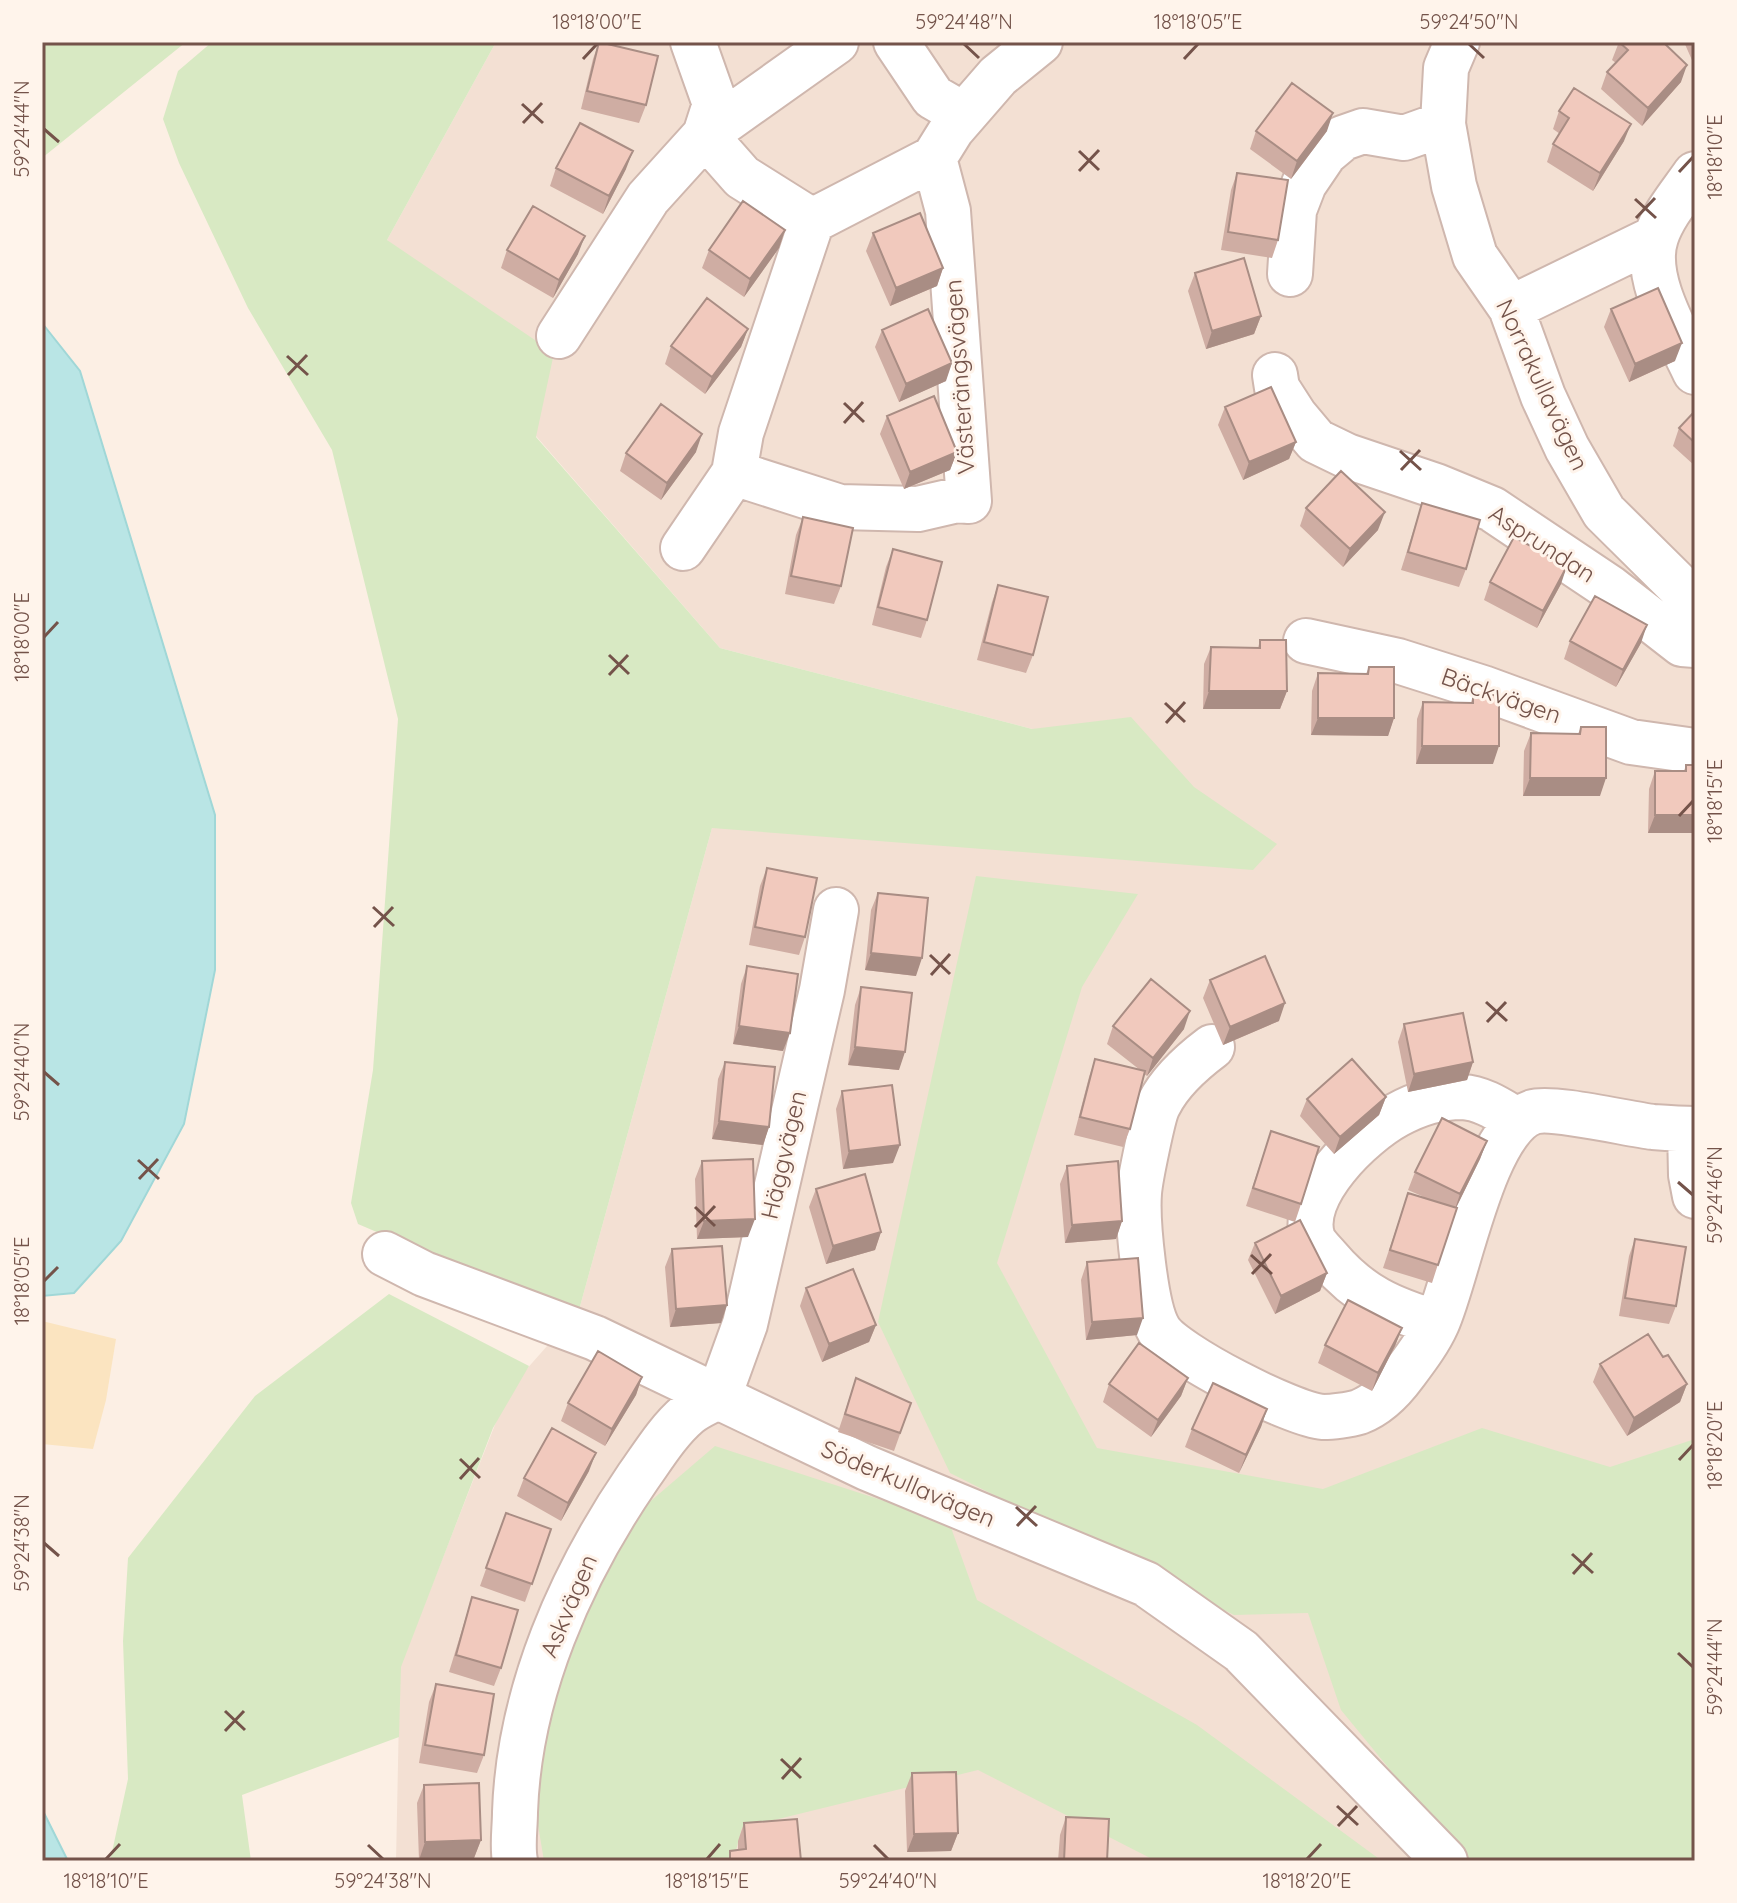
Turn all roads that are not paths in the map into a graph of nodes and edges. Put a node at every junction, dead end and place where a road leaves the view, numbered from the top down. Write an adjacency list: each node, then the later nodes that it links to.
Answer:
1 (693, 42): 8 (street)
2 (836, 42): 8 (street)
3 (896, 42): 6 (street)
4 (1040, 42): 6 (street)
5 (1457, 42): 7 (street, Norrakullavägen)
6 (964, 115): 9 (street)
7 (1443, 124): 13 (street); 14 (street, Norrakullavägen)
8 (705, 135): 11 (street); 15 (street)
9 (934, 158): 11 (street); 18 (street, Västerängsvägen)
10 (1695, 174): 12 (street)
11 (812, 221): 18 (street)
12 (1655, 238): 14 (street); 16 (street)
13 (1290, 274)
14 (1511, 308): 20 (street, Norrakullavägen)
15 (559, 336)
16 (1695, 372)
17 (1275, 375): 22 (street, Asprundan)
18 (734, 473): 19 (street)
19 (683, 548)
20 (1695, 602)
21 (1306, 641): 23 (street, Bäckvägen)
22 (1695, 645)
23 (1695, 751)
24 (836, 910): 31 (street, Häggvägen)
25 (1212, 1047): 30 (street)
26 (1518, 1121): 27 (street); 30 (street); 30 (street)
27 (1692, 1129): 28 (street)
28 (1695, 1196)
29 (385, 1254): 31 (street, Söderkullavägen)
30 (1437, 1323)
31 (719, 1396): 32 (street, Askvägen); 33 (street, Söderkullavägen)
32 (515, 1861)
33 (1445, 1861)

